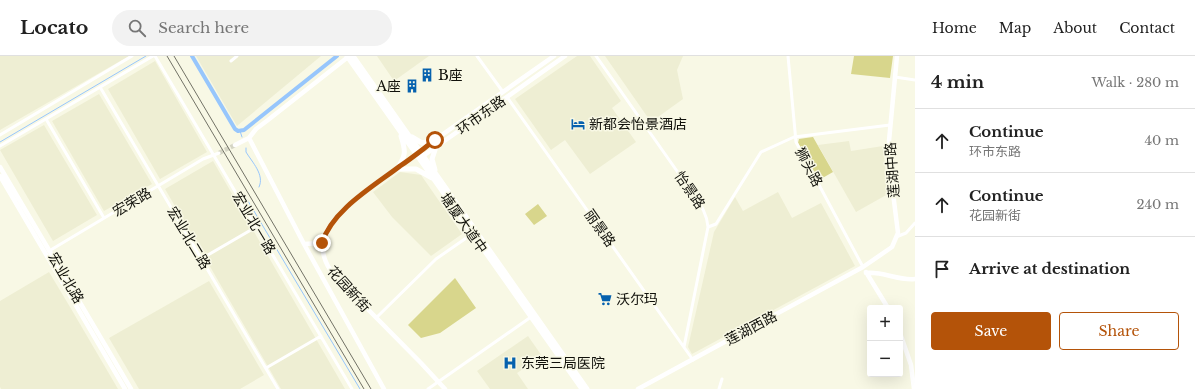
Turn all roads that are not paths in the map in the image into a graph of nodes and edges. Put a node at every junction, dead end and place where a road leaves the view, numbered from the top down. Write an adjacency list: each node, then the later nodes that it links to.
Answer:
1 (132, 56): 20 (street)
2 (154, 56): 14 (street); 29 (street, 宏业北一路)
3 (237, 56): 11 (street)
4 (349, 56): 19 (main road, 塘厦大道中); 22 (main road)
5 (477, 56): 15 (street)
6 (554, 56): 15 (main road, 环市东路)
7 (565, 56): 16 (main road, 环市东路)
8 (596, 56): 39 (street, 怡景路)
9 (788, 56): 21 (street, 狮头路)
10 (897, 56): 12 (main road, 莲湖中路)
11 (231, 61)
12 (895, 77): 13 (street); 18 (main road, 莲湖中路)
13 (915, 80)
14 (100, 88): 17 (street); 35 (street, 宏业北二路)
15 (503, 92): 23 (main road, 环市东路)
16 (507, 97): 26 (main road, 环市东路); 54 (street, 丽景路)
17 (46, 119): 25 (street); 36 (street)
18 (890, 125): 21 (street); 41 (main road, 莲湖中路)
19 (402, 131): 23 (main road); 28 (main road, 塘厦大道中); 32 (main road)
20 (0, 135)
21 (794, 137): 39 (street); 46 (street, 狮头路)
22 (249, 138): 24 (main road); 43 (main road)
23 (435, 140): 28 (main road, 环市东路)
24 (235, 145)
25 (0, 146)
26 (436, 147): 30 (main road, 环市东路); 34 (main road)
27 (219, 153): 29 (street, 宏荣路)
28 (418, 153): 30 (main road, 塘厦大道中); 32 (main road); 34 (main road, 塘厦大道中)
29 (214, 155): 35 (street, 宏荣路); 38 (street, 宏业北一路)
30 (423, 156): 34 (main road, 塘厦大道中)
31 (0, 167): 44 (main road, 宏业北路)
32 (397, 169): 34 (main road); 42 (main road)
33 (0, 176): 44 (main road, 宏业北路)
34 (436, 179): 40 (main road, 塘厦大道中); 68 (main road, 塘厦大道中)
35 (158, 186): 36 (street, 宏荣路); 45 (street, 宏业北二路)
36 (104, 218): 44 (street, 宏荣路)
37 (915, 223): 41 (street)
38 (256, 227): 45 (street); 52 (street, 宏业北一路)
39 (708, 227): 54 (street, 怡景路)
40 (472, 234): 50 (main road, 塘厦大道中); 51 (street)
41 (896, 237): 46 (main road)
42 (322, 243): 43 (main road); 51 (main road, 花园新街)
43 (304, 244): 64 (main road)
44 (47, 252): 60 (main road, 宏业北路); 61 (main road, 宏业北路)
45 (202, 259): 57 (street, 宏业北二路)
46 (863, 267): 47 (main road); 55 (main road, 莲湖西路)
47 (866, 273): 48 (main road); 49 (main road)
48 (915, 279)
49 (886, 305)
50 (531, 317): 59 (street); 67 (main road, 塘厦大道中)
51 (376, 318): 59 (main road, 花园新街)
52 (321, 336): 57 (street); 63 (street, 宏业北一路)
53 (903, 340): 56 (main road)
54 (684, 347): 55 (street, 丽景路)
55 (693, 360): 69 (main road, 莲湖西路)
56 (913, 365): 71 (main road)
57 (266, 368): 62 (street, 宏业北二路)
58 (722, 379): 70 (street)
59 (438, 382): 65 (street); 66 (main road, 花园新街)
60 (125, 389)
61 (131, 389)
62 (278, 389)
63 (352, 389)
64 (384, 389)
65 (428, 389)
66 (444, 389)
67 (582, 389)
68 (587, 389)
69 (638, 389)
70 (719, 389)
71 (914, 389)

